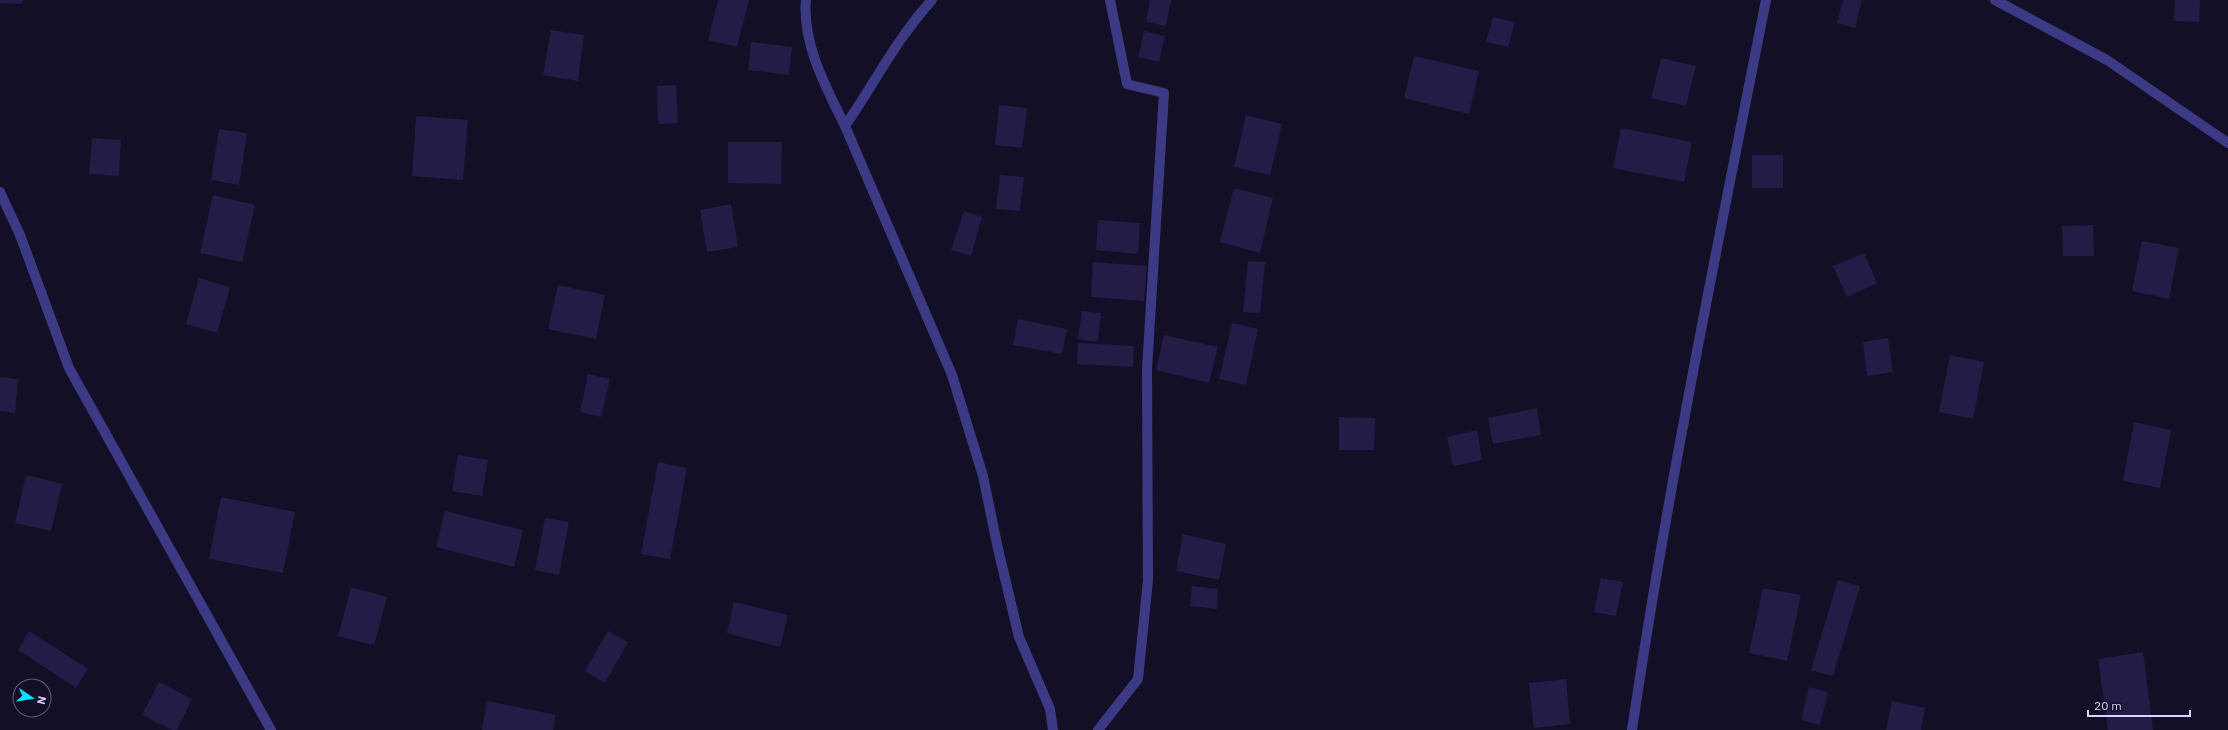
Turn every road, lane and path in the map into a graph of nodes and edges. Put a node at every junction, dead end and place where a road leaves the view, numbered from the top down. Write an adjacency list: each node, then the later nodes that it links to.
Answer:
1 (806, 0): 6 (street)
2 (932, 0): 6 (street)
3 (1110, 0): 11 (street)
4 (1766, 0): 12 (street)
5 (1995, 0): 7 (street)
6 (845, 126): 10 (street)
7 (2228, 143)
8 (0, 192): 9 (street)
9 (271, 730)
10 (1053, 730)
11 (1098, 730)
12 (1632, 730)

